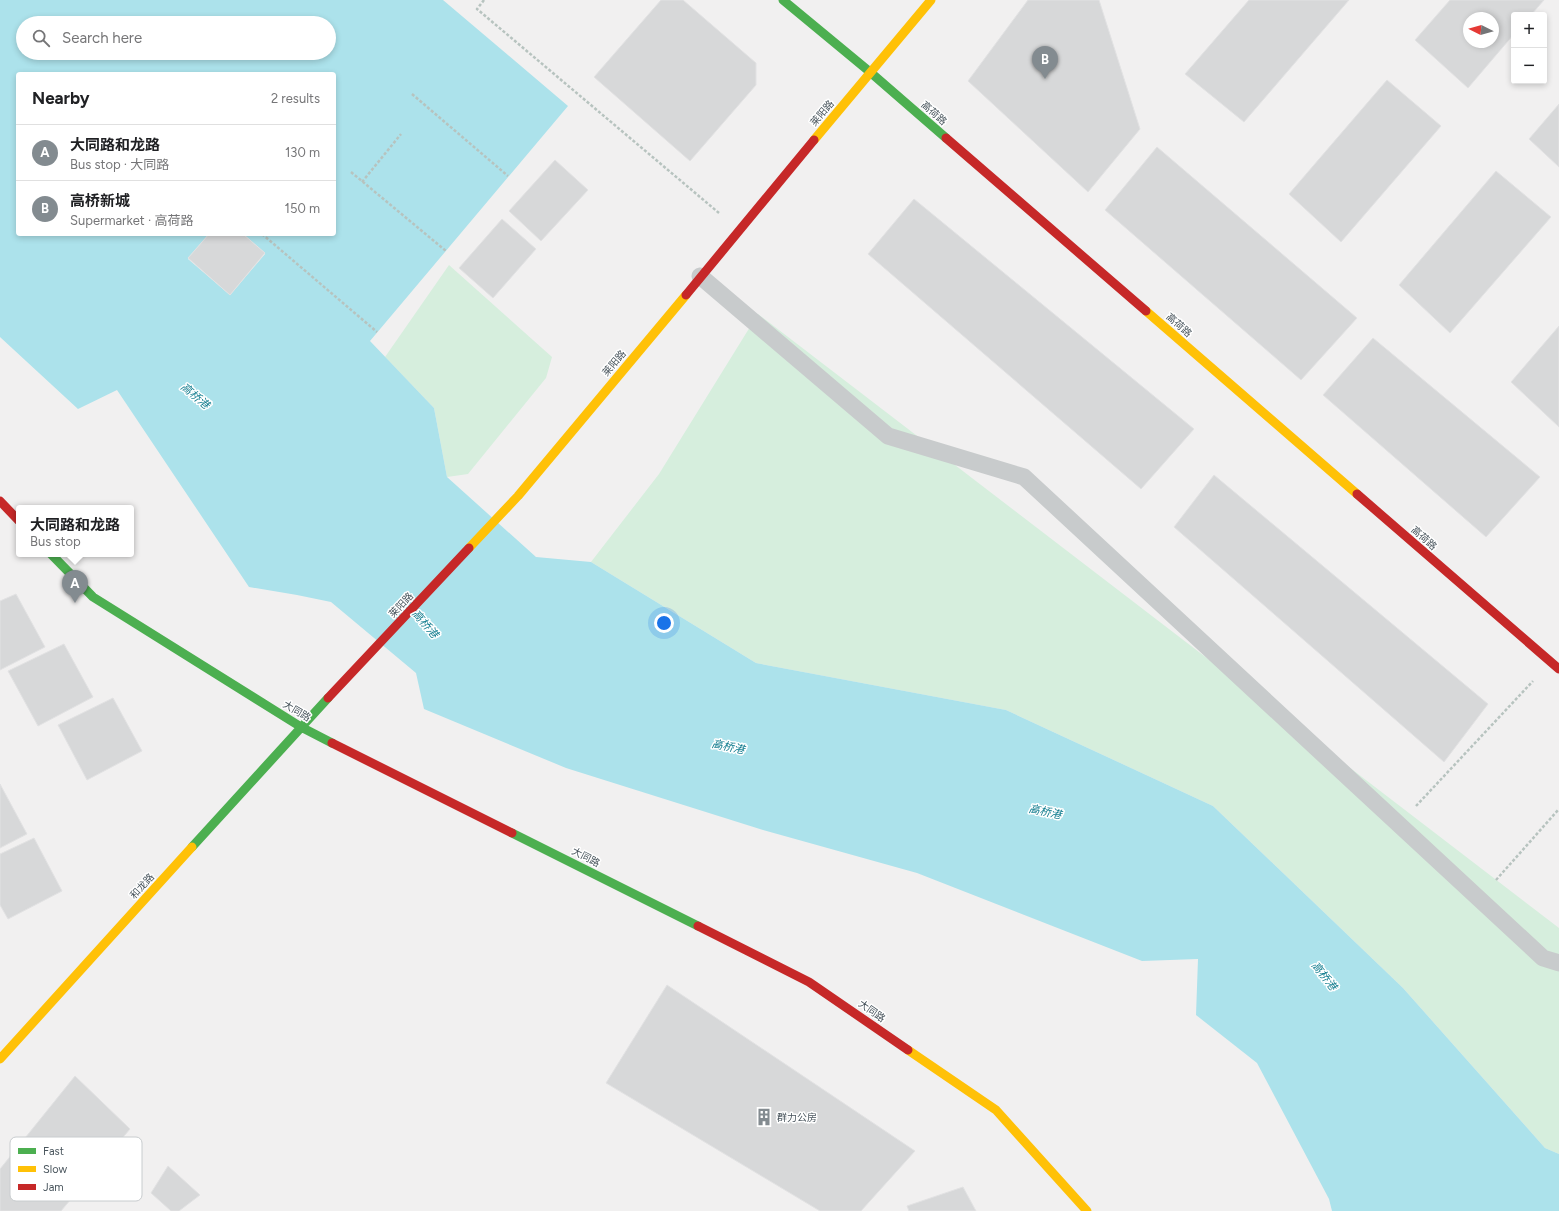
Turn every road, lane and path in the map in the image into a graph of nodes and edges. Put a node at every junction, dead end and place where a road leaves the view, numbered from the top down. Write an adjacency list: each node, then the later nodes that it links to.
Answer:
1 (484, 0): 10 (path)
2 (783, 0): 4 (street, 高荷路)
3 (931, 0): 4 (street, 莱阳路)
4 (870, 72): 10 (street, 莱阳路); 18 (street, 高荷路)
5 (412, 94): 8 (path)
6 (401, 134): 9 (path)
7 (351, 172): 9 (path)
8 (508, 176)
9 (362, 182): 12 (path)
10 (740, 230): 13 (street, 莱阳路)
11 (264, 236): 14 (path)
12 (446, 250)
13 (700, 276): 20 (street, 莱阳路); 22 (lane)
14 (378, 332)
15 (0, 501): 16 (street)
16 (16, 518)
17 (54, 557): 20 (street, 大同路)
18 (1550, 662): 19 (street, 高荷路); 22 (path)
19 (1559, 669)
20 (301, 727): 25 (street, 和龙路); 26 (street, 大同路)
21 (1559, 809): 23 (path)
22 (1399, 824): 23 (lane)
23 (1480, 899): 24 (lane)
24 (1559, 963)
25 (0, 1059)
26 (1087, 1211)

